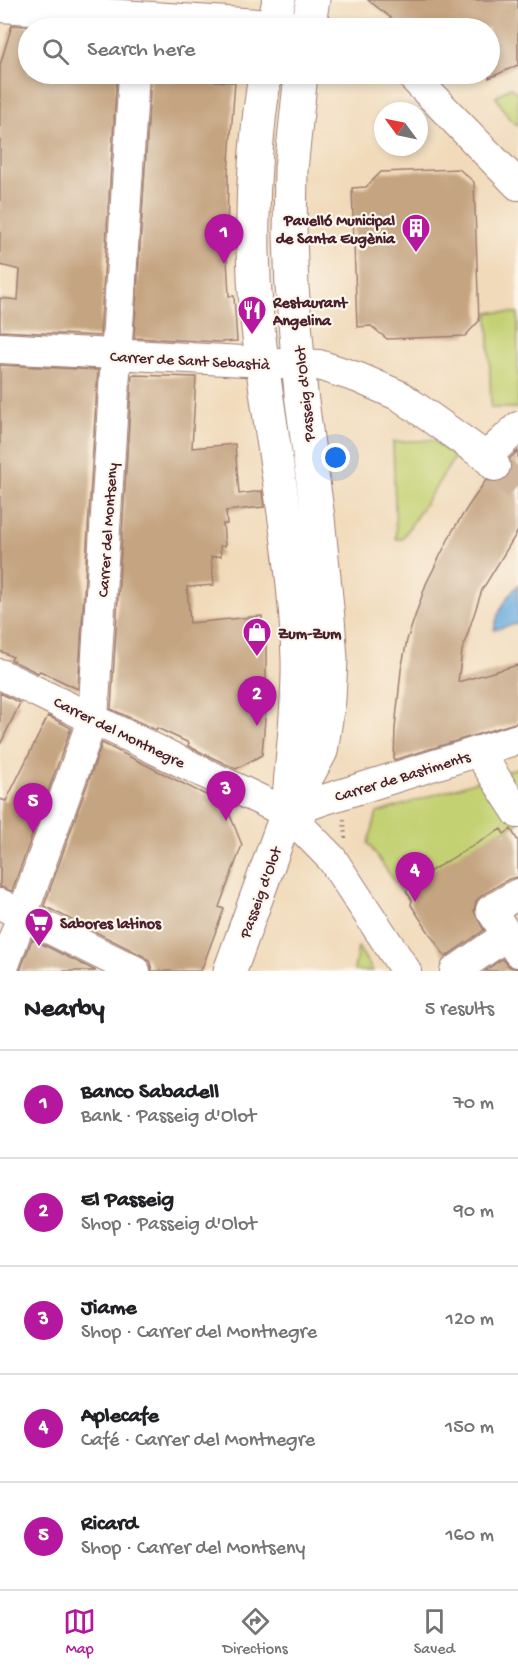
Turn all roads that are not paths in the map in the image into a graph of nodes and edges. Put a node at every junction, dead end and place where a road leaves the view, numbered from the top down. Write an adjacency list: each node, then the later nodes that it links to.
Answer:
1 (0, 7): 2 (street)
2 (100, 18)
3 (133, 84): 9 (street, Carrer del Montseny)
4 (264, 84): 10 (main road, Passeig d'Olot)
5 (300, 84): 11 (main road, Passeig d'Olot)
6 (420, 84): 7 (street)
7 (518, 185)
8 (0, 348): 9 (street, Carrer de Sant Sebastià)
9 (116, 355): 10 (street, Carrer de Sant Sebastià); 14 (street, Carrer del Montseny)
10 (262, 363): 11 (street, Carrer de Sant Sebastià); 17 (main road, Passeig d'Olot)
11 (300, 364): 12 (street, Carrer de Sant Sebastià); 17 (main road, Passeig d'Olot)
12 (518, 427)
13 (0, 674): 14 (street, Carrer del Montnegre)
14 (93, 717): 17 (street, Carrer del Montnegre); 20 (street, Carrer del Montseny)
15 (518, 740): 16 (street, Carrer de Bastiments)
16 (478, 751): 17 (street, Carrer de Bastiments); 18 (street)
17 (287, 813): 24 (main road, Passeig d'Olot); 25 (street, Carrer del Montnegre)
18 (518, 813)
19 (518, 894): 21 (street)
20 (11, 909): 22 (street, Carrer del Montseny); 23 (street)
21 (513, 944): 26 (street)
22 (2, 971)
23 (135, 971)
24 (230, 971)
25 (406, 971)
26 (455, 971)

